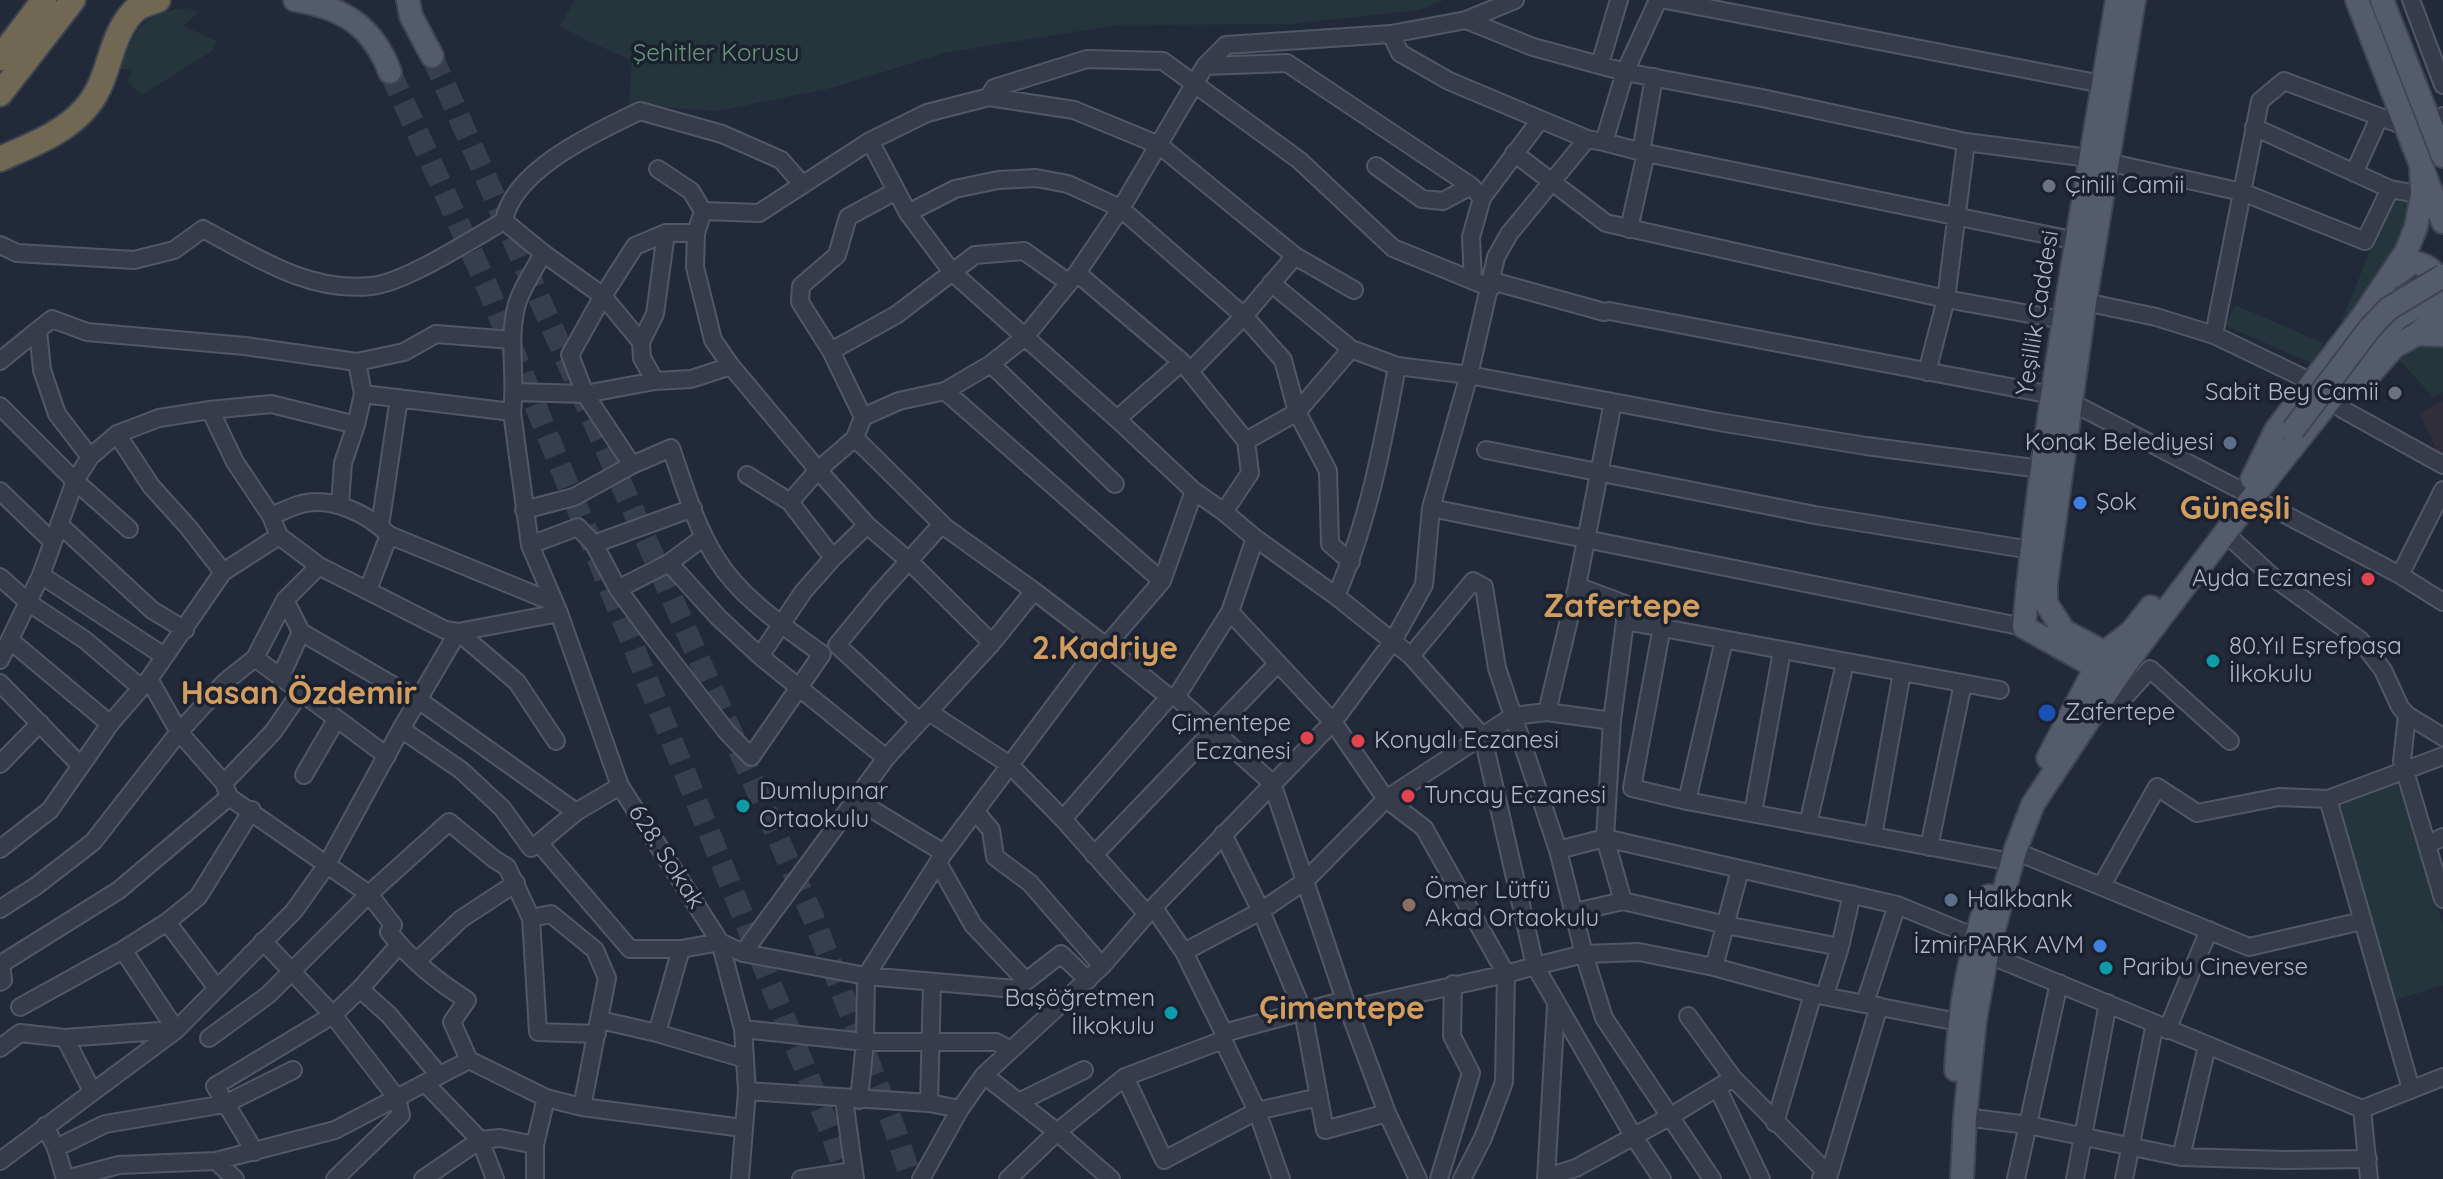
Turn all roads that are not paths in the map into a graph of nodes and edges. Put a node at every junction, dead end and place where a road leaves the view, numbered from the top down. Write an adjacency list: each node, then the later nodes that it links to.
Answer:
1 (44, 0): 18 (highway)
2 (73, 0): 27 (highway)
3 (158, 0): 41 (highway)
4 (295, 0): 21 (main road)
5 (408, 0): 17 (main road)
6 (1515, 0): 14 (street)
7 (1619, 0): 19 (street)
8 (1658, 0): 22 (street)
9 (1666, 0): 25 (street)
10 (2357, 0): 33 (main road)
11 (2382, 0): 38 (main road)
12 (2411, 0): 16 (street)
13 (2118, 1): 25 (main road, Yeşillik Caddesi); 42 (main road, Yeşillik Caddesi)
14 (1466, 20): 15 (street); 19 (street)
15 (1391, 34): 20 (street); 31 (street)
16 (2437, 47): 26 (street)
17 (432, 56)
18 (0, 58)
19 (1600, 64): 22 (street)
20 (1205, 66): 24 (street); 51 (street)
21 (390, 72)
22 (1625, 72): 23 (street); 34 (street)
23 (1654, 77): 36 (street); 39 (street)
24 (1194, 83): 28 (street); 37 (street); 70 (street)
25 (2102, 84): 42 (main road, Yeşillik Caddesi)
26 (2443, 85)
27 (0, 94)
28 (989, 97): 35 (street); 37 (street)
29 (2443, 116): 38 (street)
30 (2379, 118): 32 (street); 33 (street); 46 (street)
31 (1540, 120): 34 (street); 40 (street)
32 (2254, 127): 46 (street); 52 (street)
33 (2407, 127): 43 (main road)
34 (1596, 140): 39 (street); 47 (street)
35 (870, 141): 48 (street); 50 (street)
36 (1966, 142): 42 (street); 57 (street)
37 (1159, 145): 54 (street); 66 (street)
38 (2441, 148)
39 (1643, 152): 57 (street); 60 (street)
40 (1514, 153): 47 (street); 51 (street)
41 (0, 159)
42 (2098, 160): 52 (street); 63 (main road, Yeşillik Caddesi); 78 (main road, Yeşillik Caddesi)
43 (2421, 165): 53 (main road); 59 (main road)
44 (1376, 166): 51 (street)
45 (658, 169): 55 (street)
46 (2354, 173): 49 (street)
47 (1551, 183): 60 (street); 73 (street)
48 (802, 184): 55 (street); 58 (street)
49 (2390, 189): 52 (street); 53 (street)
50 (896, 191): 56 (street); 90 (street)
51 (1476, 192): 70 (street)
52 (2242, 192): 84 (street)
53 (2422, 195): 72 (main road)
54 (1120, 208): 56 (street); 69 (street); 80 (street)
55 (703, 211): 62 (street)
56 (908, 213): 67 (street)
57 (1956, 217): 63 (street); 77 (street)
58 (504, 221): 64 (street); 65 (street)
59 (2443, 222)
60 (1629, 229): 77 (street)
61 (666, 233): 62 (street); 76 (street); 88 (street)
62 (696, 233): 94 (street)
63 (2077, 241): 81 (main road, Yeşillik Caddesi)
64 (0, 245)
65 (543, 253): 76 (street); 87 (street, 628. Sokak)
66 (1295, 256): 71 (street); 75 (street)
67 (952, 272): 69 (street); 86 (street); 90 (street)
68 (2443, 276): 117 (main road, bridge)
69 (1073, 278): 86 (street); 96 (street)
70 (1473, 281): 73 (street)
71 (1271, 283): 80 (street); 89 (street)
72 (2384, 284): 74 (main road); 100 (main road)
73 (1492, 285): 97 (street); 98 (street)
74 (2443, 289): 117 (main road)
75 (1354, 290)
76 (603, 296): 88 (street); 104 (street)
77 (1946, 299): 81 (street); 97 (street)
78 (2085, 302): 84 (street); 106 (main road, Yeşillik Caddesi)
79 (2443, 305): 83 (main road)
80 (1244, 316): 96 (street); 112 (street)
81 (2063, 320): 106 (main road, Yeşillik Caddesi)
82 (38, 330): 91 (street); 92 (street); 121 (street)
83 (2417, 334): 85 (main road); 109 (main road)
84 (2214, 335): 100 (street)
85 (2443, 335)
86 (1025, 337): 93 (street); 114 (street)
87 (512, 340): 92 (street); 102 (street, 628. Sokak)
88 (641, 342): 99 (street)
89 (1351, 349): 95 (street); 112 (street)
90 (831, 351): 113 (street)
91 (0, 361)
92 (357, 362): 103 (street)
93 (991, 364): 101 (street); 129 (street)
94 (731, 366): 99 (street); 125 (street)
95 (1397, 366): 98 (street); 157 (street)
96 (1186, 367): 114 (street); 119 (street)
97 (1927, 372): 106 (street)
98 (1469, 375): 107 (street); 137 (street)
99 (655, 381): 104 (street)
100 (2312, 382): 130 (main road)
101 (945, 391): 113 (street); 164 (street)
102 (515, 392): 104 (street); 111 (street, 628. Sokak)
103 (363, 394): 105 (street); 115 (street)
104 (585, 394): 122 (street)
105 (399, 398): 111 (street); 145 (street)
106 (2062, 398): 124 (main road, Yeşillik Caddesi); 130 (street); 194 (main road, Yeşillik Caddesi)
107 (1613, 402): 124 (street); 126 (street)
108 (0, 406): 128 (street)
109 (2342, 409): 123 (street); 130 (main road)
110 (210, 410): 115 (street); 116 (street); 140 (street)
111 (512, 412): 138 (street, 628. Sokak)
112 (1297, 412): 119 (street); 157 (street)
113 (863, 417): 118 (street)
114 (1117, 419): 133 (street)
115 (356, 425): 135 (street)
116 (117, 434): 121 (street); 160 (street)
117 (2297, 434): 130 (main road)
118 (855, 438): 125 (street); 142 (street)
119 (1246, 441): 139 (street)
120 (1486, 450): 126 (street)
121 (90, 457): 128 (street)
122 (632, 465): 136 (street); 138 (street)
123 (2443, 465)
124 (2041, 469): 154 (main road, Yeşillik Caddesi)
125 (818, 470): 134 (street); 143 (street)
126 (1598, 473): 150 (street); 154 (street)
127 (747, 475): 134 (street)
128 (75, 481): 141 (street); 144 (street)
129 (1115, 484)
130 (2249, 489): 146 (main road); 162 (street); 194 (main road)
131 (2443, 490): 162 (street)
132 (0, 491): 151 (street)
133 (1194, 491): 139 (street); 164 (street)
134 (790, 502): 155 (street)
135 (340, 504): 140 (street); 145 (street)
136 (693, 508): 148 (street); 152 (street)
137 (1431, 508): 150 (street); 184 (street)
138 (524, 510): 153 (street, 628. Sokak)
139 (1224, 512): 149 (street)
140 (271, 516): 147 (street)
141 (59, 524): 151 (street); 179 (street)
142 (942, 524): 156 (street); 168 (street)
143 (867, 525): 155 (street); 156 (street)
144 (129, 529)
145 (384, 530): 167 (street); 173 (street)
146 (2225, 533): 199 (main road); 209 (street)
147 (279, 536): 159 (street); 160 (street)
148 (704, 537): 158 (street); 176 (street)
149 (1255, 538): 169 (street); 174 (street)
150 (1586, 540): 165 (street); 178 (street)
151 (53, 542): 161 (street)
152 (594, 544): 153 (street); 166 (street)
153 (530, 545): 173 (street, 628. Sokak)
154 (2031, 550): 178 (main road, Yeşillik Caddesi)
155 (833, 558): 176 (street)
156 (909, 561): 185 (street); 187 (street)
157 (1351, 562): 169 (street)
158 (669, 563): 166 (street); 190 (street)
159 (319, 566): 167 (street); 170 (street)
160 (223, 572): 179 (street)
161 (41, 575): 172 (street); 189 (street)
162 (2400, 575): 171 (street)
163 (0, 577): 172 (street)
164 (1162, 581): 186 (street)
165 (1577, 586): 175 (street); 208 (street)
166 (618, 589): 203 (street)
167 (368, 590): 181 (street)
168 (1034, 591): 185 (street); 186 (street)
169 (1336, 596): 184 (street)
170 (285, 600): 180 (street); 192 (street)
171 (2443, 602)
172 (29, 603): 183 (street); 202 (street)
173 (557, 608): 181 (street); 233 (street, 628. Sokak)
174 (1230, 612): 195 (street); 206 (street)
175 (1625, 621): 177 (street); 213 (street)
176 (780, 623): 187 (street); 190 (street)
177 (1662, 627): 182 (street); 238 (street)
178 (2024, 627): 194 (main road, Yeşillik Caddesi)
179 (185, 630): 189 (street)
180 (301, 632): 198 (street); 207 (street)
181 (458, 632): 207 (street); 222 (street)
182 (1724, 640): 188 (street); 238 (street)
183 (11, 641): 193 (street); 216 (street)
184 (1393, 641): 191 (street); 214 (street)
185 (992, 643): 211 (street)
186 (1106, 646): 206 (street); 229 (street)
187 (830, 650): 203 (street); 211 (street)
188 (1782, 651): 196 (street); 242 (street)
189 (164, 656): 202 (street)
190 (760, 656): 203 (street)
191 (1411, 656): 210 (street); 220 (street)
192 (255, 658): 198 (street); 219 (street)
193 (0, 660)
194 (2099, 661): 199 (main road, Yeşillik Caddesi); 255 (main road)
195 (1278, 663): 214 (street); 218 (street)
196 (1845, 663): 197 (street); 244 (street)
197 (1902, 672): 201 (street); 246 (street)
198 (280, 678): 205 (street)
199 (2117, 678): 223 (street); 255 (main road)
200 (0, 683): 215 (street)
201 (1963, 683): 204 (street); 251 (street)
202 (145, 684): 216 (street); 219 (street)
203 (798, 688): 226 (street)
204 (2000, 690)
205 (300, 693): 212 (street); 234 (street)
206 (1173, 697): 218 (street); 243 (street)
207 (420, 701): 217 (street); 240 (street)
208 (1547, 712): 210 (street); 213 (street)
209 (2407, 715): 221 (street); 230 (street)
210 (1513, 716): 220 (street); 253 (street)
211 (924, 717): 226 (street); 229 (street)
212 (336, 720): 224 (street); 231 (street)
213 (1612, 721): 248 (street)
214 (1333, 722): 232 (street); 236 (street)
215 (40, 723): 227 (street); 228 (street)
216 (110, 724): 228 (street)
217 (401, 729): 224 (street); 250 (street)
218 (1214, 730): 232 (street); 254 (street)
219 (179, 732): 234 (street); 268 (street)
220 (1483, 737): 236 (street); 291 (street)
221 (2443, 737)
222 (556, 741)
223 (2230, 741)
224 (387, 756): 257 (street)
225 (2443, 756): 230 (street)
226 (886, 758): 235 (street)
227 (0, 764)
228 (80, 765): 252 (street)
229 (1010, 765): 241 (street); 243 (street)
230 (2405, 770): 237 (street); 249 (street)
231 (304, 775)
232 (1272, 783): 245 (street); 260 (street)
233 (620, 786): 240 (street); 278 (street, 628. Sokak)
234 (226, 790): 239 (street); 298 (street)
235 (855, 799): 256 (street); 287 (street)
236 (1386, 799): 260 (street); 294 (street)
237 (2328, 799): 262 (street); 273 (street)
238 (1687, 801): 242 (street)
239 (252, 810): 257 (street); 274 (street)
240 (576, 812): 250 (street)
241 (976, 812): 256 (street); 290 (street)
242 (1753, 813): 244 (street)
243 (1063, 819): 254 (street)
244 (1808, 824): 246 (street)
245 (1223, 834): 269 (street); 270 (street)
246 (1873, 836): 251 (street)
247 (2443, 837): 249 (street)
248 (1605, 838): 253 (street); 259 (street); 266 (street)
249 (2427, 845): 265 (street)
250 (535, 846): 258 (street); 282 (street)
251 (1929, 847): 255 (street)
252 (0, 849)
253 (1558, 850): 271 (street)
254 (1094, 855): 269 (street)
255 (2008, 856): 262 (street); 280 (main road)
256 (941, 858): 295 (street); 297 (street)
257 (326, 866): 263 (street); 277 (street)
258 (507, 867): 261 (street); 263 (street)
259 (1740, 870): 264 (street); 275 (street)
260 (1305, 881): 270 (street); 308 (street)
261 (516, 883): 272 (street); 289 (street)
262 (2102, 885): 276 (street)
263 (369, 894): 279 (street); 293 (street)
264 (1852, 894): 267 (street); 281 (street)
265 (2443, 899)
266 (1623, 901): 271 (street); 275 (street)
267 (1897, 905): 280 (street); 307 (street)
268 (0, 909)
269 (1151, 911): 286 (street); 290 (street)
270 (1261, 911): 286 (street); 310 (street)
271 (1575, 912): 288 (street)
272 (531, 918): 285 (street); 315 (street)
273 (2362, 921): 276 (street); 337 (street)
274 (167, 922): 284 (street); 302 (street)
275 (1726, 925): 281 (street); 292 (street)
276 (2209, 930): 314 (street)
277 (263, 941): 293 (street); 302 (street)
278 (720, 942): 283 (street); 287 (street); 316 (street, 628. Sokak)
279 (399, 945): 289 (street); 303 (street)
280 (1981, 945): 300 (street); 313 (main road); 353 (main road)
281 (1840, 947): 304 (street)
282 (630, 949): 283 (street); 285 (street)
283 (681, 949): 318 (street)
284 (123, 950): 309 (street); 317 (street)
285 (595, 950): 315 (street)
286 (1184, 952): 319 (street)
287 (743, 953): 295 (street)
288 (1584, 954): 291 (street); 292 (street); 352 (street)
289 (417, 961): 328 (street)
290 (1102, 966): 296 (street)
291 (1535, 966): 294 (street); 305 (street)
292 (1714, 967): 304 (street)
293 (292, 972): 311 (street); 321 (street)
294 (1506, 974): 301 (street); 389 (street)
295 (866, 976): 299 (street); 322 (street)
296 (1088, 980): 297 (street); 326 (street)
297 (1026, 981): 299 (street)
298 (0, 982)
299 (932, 983): 323 (street)
300 (2059, 983): 306 (street); 355 (street)
301 (1453, 984): 308 (street); 388 (street)
302 (216, 987): 317 (street)
303 (360, 989): 311 (street); 335 (street)
304 (1819, 994): 307 (street); 354 (street)
305 (1556, 1003): 360 (street); 377 (street)
306 (2108, 1003): 314 (street); 359 (street)
307 (1872, 1004): 313 (street); 375 (street)
308 (1347, 1005): 310 (street); 351 (street)
309 (20, 1007)
310 (1303, 1011): 319 (street); 340 (street)
311 (333, 1015): 341 (street); 346 (street)
312 (1688, 1016): 334 (street)
313 (1958, 1022): 393 (main road)
314 (2161, 1026): 324 (street); 363 (street)
315 (599, 1027): 318 (street); 347 (street)
316 (743, 1029): 322 (street); 327 (street, 628. Sokak)
317 (176, 1030): 320 (street); 338 (street)
318 (657, 1033): 327 (street)
319 (1223, 1036): 332 (street); 350 (street)
320 (65, 1038): 325 (street); 338 (street)
321 (209, 1038)
322 (865, 1042): 323 (street); 343 (street)
323 (929, 1042): 326 (street); 345 (street)
324 (2207, 1046): 349 (street); 366 (street)
325 (0, 1048)
326 (1011, 1050): 331 (street)
327 (745, 1059): 339 (street, 628. Sokak)
328 (469, 1060): 335 (street); 342 (street)
329 (293, 1070): 346 (street)
330 (1084, 1070): 344 (street)
331 (984, 1075): 344 (street); 348 (street)
332 (1125, 1077): 350 (street); 358 (street)
333 (2443, 1077): 337 (street)
334 (1733, 1078): 336 (street); 354 (street)
335 (433, 1079): 341 (street); 361 (street)
336 (1718, 1089): 352 (street); 392 (street)
337 (2411, 1089): 349 (street)
338 (92, 1091): 356 (street)
339 (747, 1091): 343 (street); 357 (street, 628. Sokak)
340 (1319, 1097): 350 (street); 351 (street)
341 (397, 1098): 365 (street); 380 (street)
342 (546, 1098): 347 (street); 362 (street)
343 (852, 1100): 345 (street); 372 (street)
344 (1019, 1102): 358 (street)
345 (929, 1103): 348 (street)
346 (225, 1104): 364 (street); 365 (street)
347 (582, 1107): 357 (street)
348 (960, 1109): 386 (street)
349 (2362, 1109): 367 (street)
350 (1257, 1111): 374 (street)
351 (1387, 1113): 376 (street)
352 (1671, 1116): 360 (street); 391 (street)
353 (1965, 1117): 355 (street); 394 (main road)
354 (1775, 1123): 375 (street)
355 (2028, 1125): 359 (street); 395 (street)
356 (45, 1126): 364 (street); 369 (street)
357 (743, 1128): 384 (street, 628. Sokak)
358 (1057, 1132): 373 (street); 387 (street)
359 (2081, 1135): 363 (street); 396 (street)
360 (1634, 1137): 371 (street); 390 (street)
361 (480, 1140): 362 (street); 381 (street); 382 (street)
362 (535, 1145): 383 (street)
363 (2131, 1146): 366 (street); 397 (street)
364 (56, 1148): 378 (street)
365 (255, 1152): 370 (street)
366 (2181, 1157): 368 (street)
367 (2368, 1159): 368 (street); 399 (street)
368 (2284, 1160): 398 (street)
369 (0, 1161)
370 (216, 1161): 378 (street); 379 (street)
371 (1579, 1173): 377 (street)
372 (854, 1175): 385 (street)
373 (1020, 1175)
374 (1276, 1177)
375 (1824, 1177)
376 (1414, 1178)
377 (1546, 1178)
378 (65, 1179)
379 (235, 1179)
380 (335, 1179)
381 (423, 1179)
382 (495, 1179)
383 (535, 1179)
384 (740, 1179)
385 (801, 1179)
386 (921, 1179)
387 (1111, 1179)
388 (1439, 1179)
389 (1462, 1179)
390 (1662, 1179)
391 (1712, 1179)
392 (1761, 1179)
393 (1951, 1179)
394 (1962, 1179)
395 (2016, 1179)
396 (2075, 1179)
397 (2124, 1179)
398 (2281, 1179)
399 (2369, 1179)

